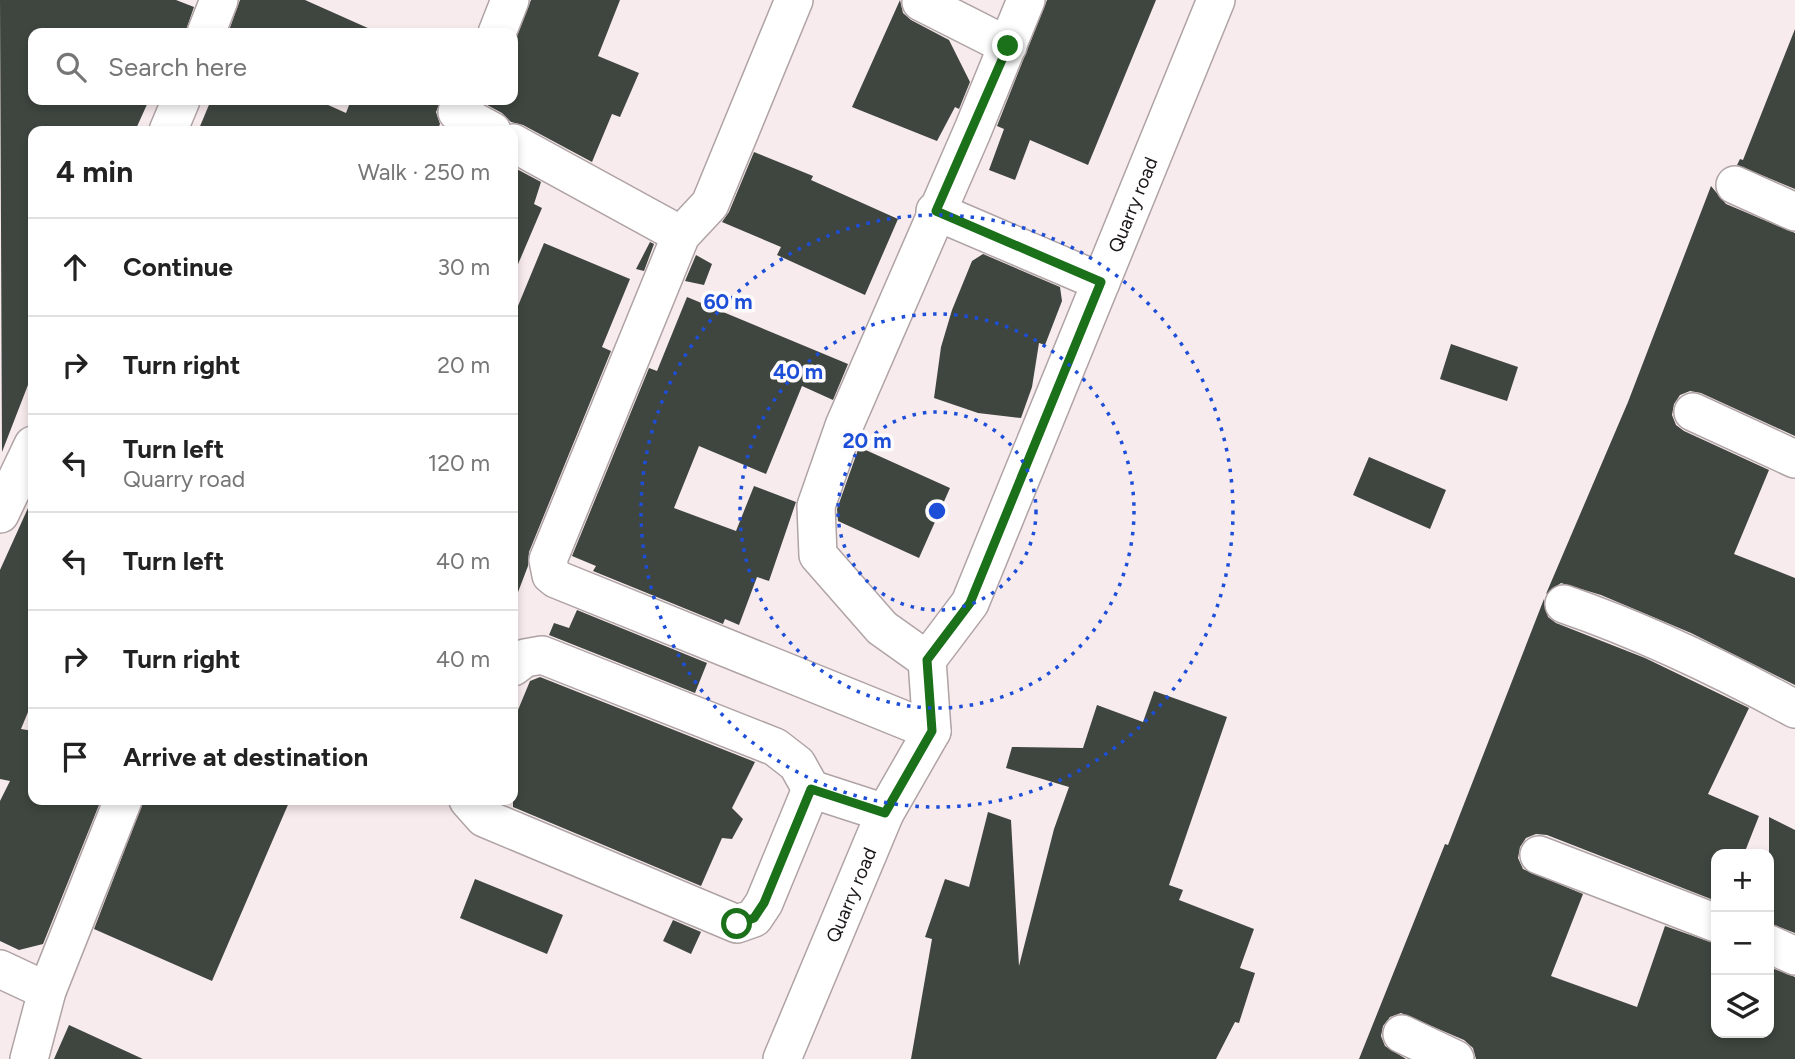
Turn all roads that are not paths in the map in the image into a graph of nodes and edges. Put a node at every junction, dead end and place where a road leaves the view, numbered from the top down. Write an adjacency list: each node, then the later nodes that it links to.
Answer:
1 (219, 0): 7 (street)
2 (510, 0): 8 (street)
3 (794, 0): 18 (street)
4 (1026, 0): 9 (street)
5 (1216, 0): 19 (street, Quarry road)
6 (921, 2): 9 (street)
7 (208, 28)
8 (499, 28)
9 (1008, 46): 16 (street)
10 (179, 105): 12 (street)
11 (455, 114): 13 (street)
12 (170, 126)
13 (481, 126)
14 (518, 146): 18 (street)
15 (1735, 185): 17 (street)
16 (936, 211): 19 (street); 25 (street)
17 (1795, 212)
18 (681, 235): 28 (street)
19 (1101, 282): 25 (street, Quarry road)
20 (1693, 412): 22 (street)
21 (28, 455): 23 (street)
22 (1795, 460)
23 (0, 514)
24 (1564, 604): 27 (street)
25 (927, 660): 28 (street)
26 (518, 663): 29 (street)
27 (1795, 709)
28 (932, 731): 32 (street, Quarry road)
29 (811, 789): 31 (street); 32 (street)
30 (121, 805): 38 (street)
31 (472, 805)
32 (885, 813): 41 (street, Quarry road)
33 (1539, 855): 34 (street)
34 (1711, 921)
35 (1774, 946): 36 (street)
36 (1795, 956)
37 (0, 970): 38 (street)
38 (47, 991): 40 (street)
39 (1402, 1034): 42 (street)
40 (29, 1059)
41 (782, 1059)
42 (1455, 1059)

